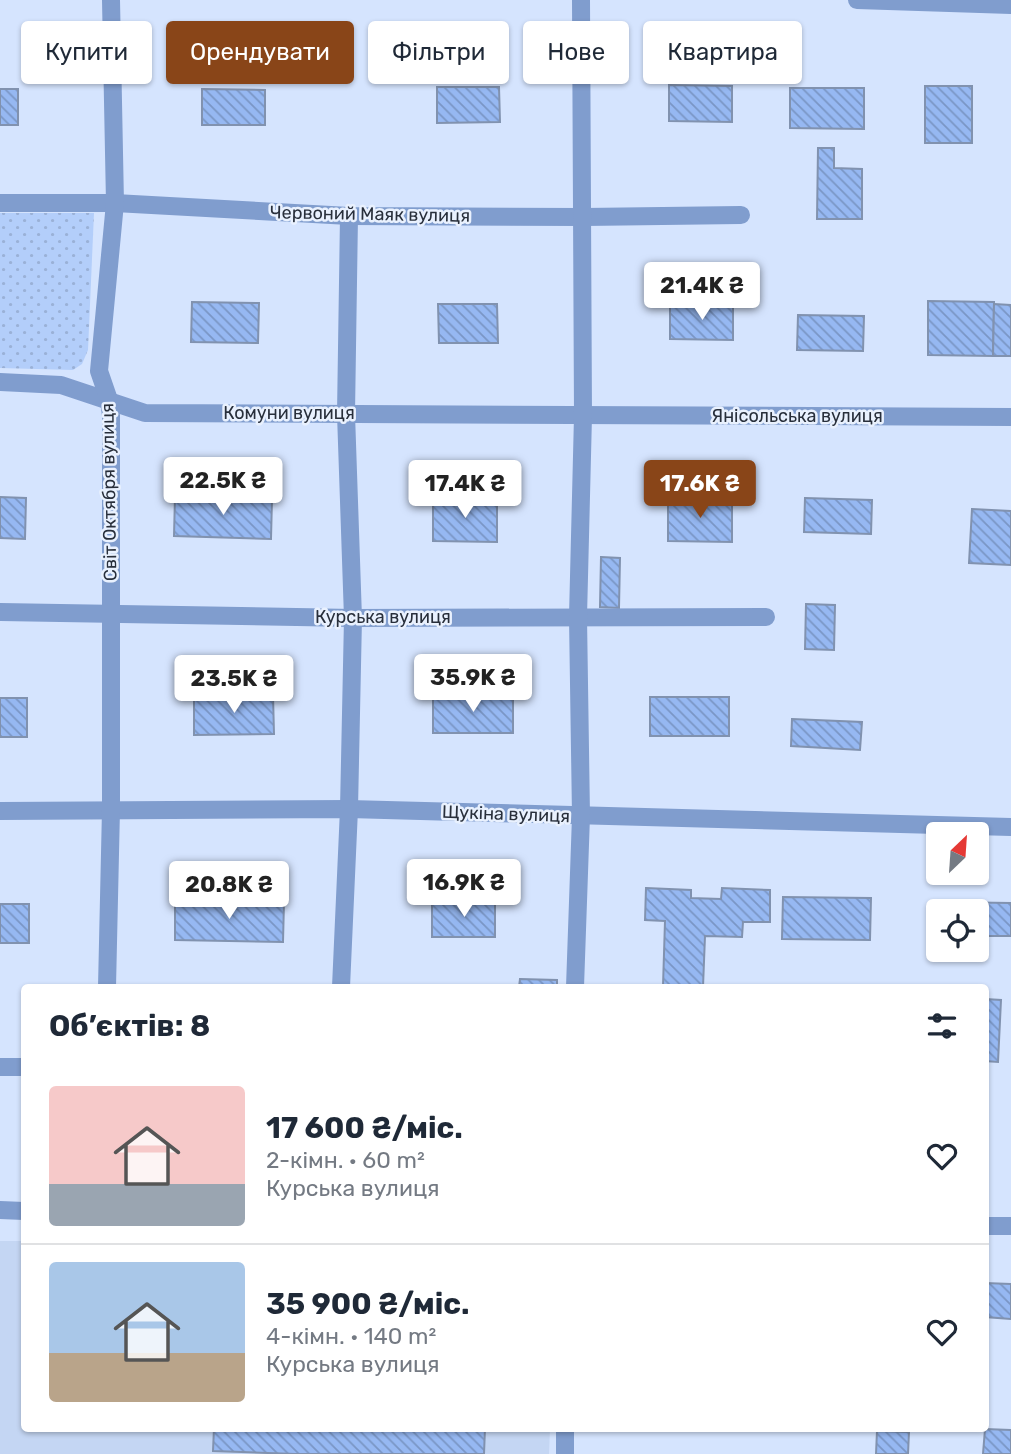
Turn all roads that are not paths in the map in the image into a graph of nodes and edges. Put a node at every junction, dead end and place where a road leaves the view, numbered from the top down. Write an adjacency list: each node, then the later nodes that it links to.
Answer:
1 (111, 0): 5 (street, Світ Октября вулиця)
2 (581, 0): 9 (street)
3 (857, 0): 4 (street)
4 (1011, 5)
5 (115, 203): 6 (street, Червоний Маяк вулиця); 8 (street, Червоний Маяк вулиця); 11 (street, Світ Октября вулиця)
6 (0, 204)
7 (741, 215): 9 (street, Червоний Маяк вулиця)
8 (349, 216): 9 (street, Червоний Маяк вулиця); 12 (street)
9 (584, 217): 13 (street)
10 (0, 382): 11 (street, Комуни вулиця)
11 (109, 400): 12 (street, Комуни вулиця); 16 (street, Світ Октября вулиця)
12 (346, 414): 13 (street, Комуни вулиця); 19 (street)
13 (583, 416): 14 (street, Янісольська вулиця); 17 (street)
14 (1011, 417)
15 (0, 612): 16 (street, Курська вулиця)
16 (111, 612): 19 (street, Курська вулиця); 20 (street, Світ Октября вулиця)
17 (578, 617): 18 (street, Курська вулиця); 19 (street, Курська вулиця); 23 (street)
18 (766, 617)
19 (353, 618): 21 (street)
20 (111, 809): 21 (street, Щукіна вулиця); 22 (street, Щукіна вулиця); 25 (street, Світ Октября вулиця)
21 (349, 809): 23 (street, Щукіна вулиця); 26 (street)
22 (0, 811)
23 (581, 816): 24 (street, Щукіна вулиця); 27 (street)
24 (1011, 827)
25 (107, 984)
26 (341, 984)
27 (575, 984)
28 (0, 1067): 29 (street)
29 (21, 1067)
30 (0, 1210): 31 (street)
31 (21, 1211)
32 (989, 1226): 33 (street)
33 (1011, 1227)
34 (565, 1432): 35 (street)
35 (565, 1454)

